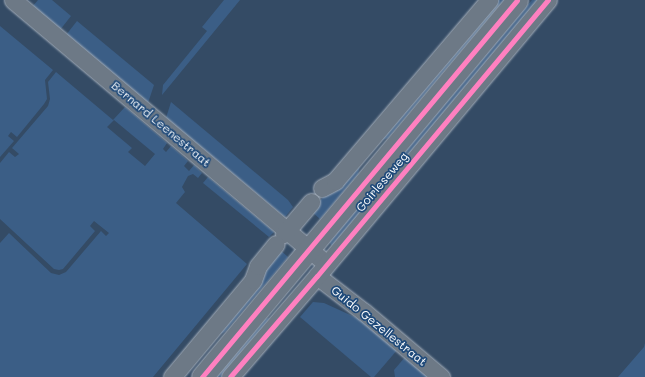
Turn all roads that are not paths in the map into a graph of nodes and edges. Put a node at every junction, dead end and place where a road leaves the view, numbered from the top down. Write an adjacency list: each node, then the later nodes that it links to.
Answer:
1 (13, 0): 10 (street, Bernard Leenestraat)
2 (489, 0): 5 (street)
3 (518, 0): 6 (street, Goirleseweg)
4 (548, 0): 7 (street, Goirleseweg)
5 (360, 152): 6 (street); 8 (street)
6 (378, 166): 7 (street); 11 (street, Goirleseweg)
7 (396, 180): 12 (street, Goirleseweg)
8 (322, 188)
9 (311, 202): 10 (street)
10 (282, 236): 11 (street, Bernard Leenestraat); 15 (street)
11 (309, 249): 12 (street, Guido Gezellestraat); 13 (street, Goirleseweg)
12 (322, 270): 14 (street, Goirleseweg); 20 (street, Guido Gezellestraat)
13 (269, 297): 14 (street); 16 (street, Goirleseweg)
14 (286, 311): 19 (street, Goirleseweg)
15 (202, 341): 16 (street); 17 (street)
16 (219, 356): 18 (street, Goirleseweg)
17 (172, 377)
18 (202, 377)
19 (230, 377)
20 (442, 377)

